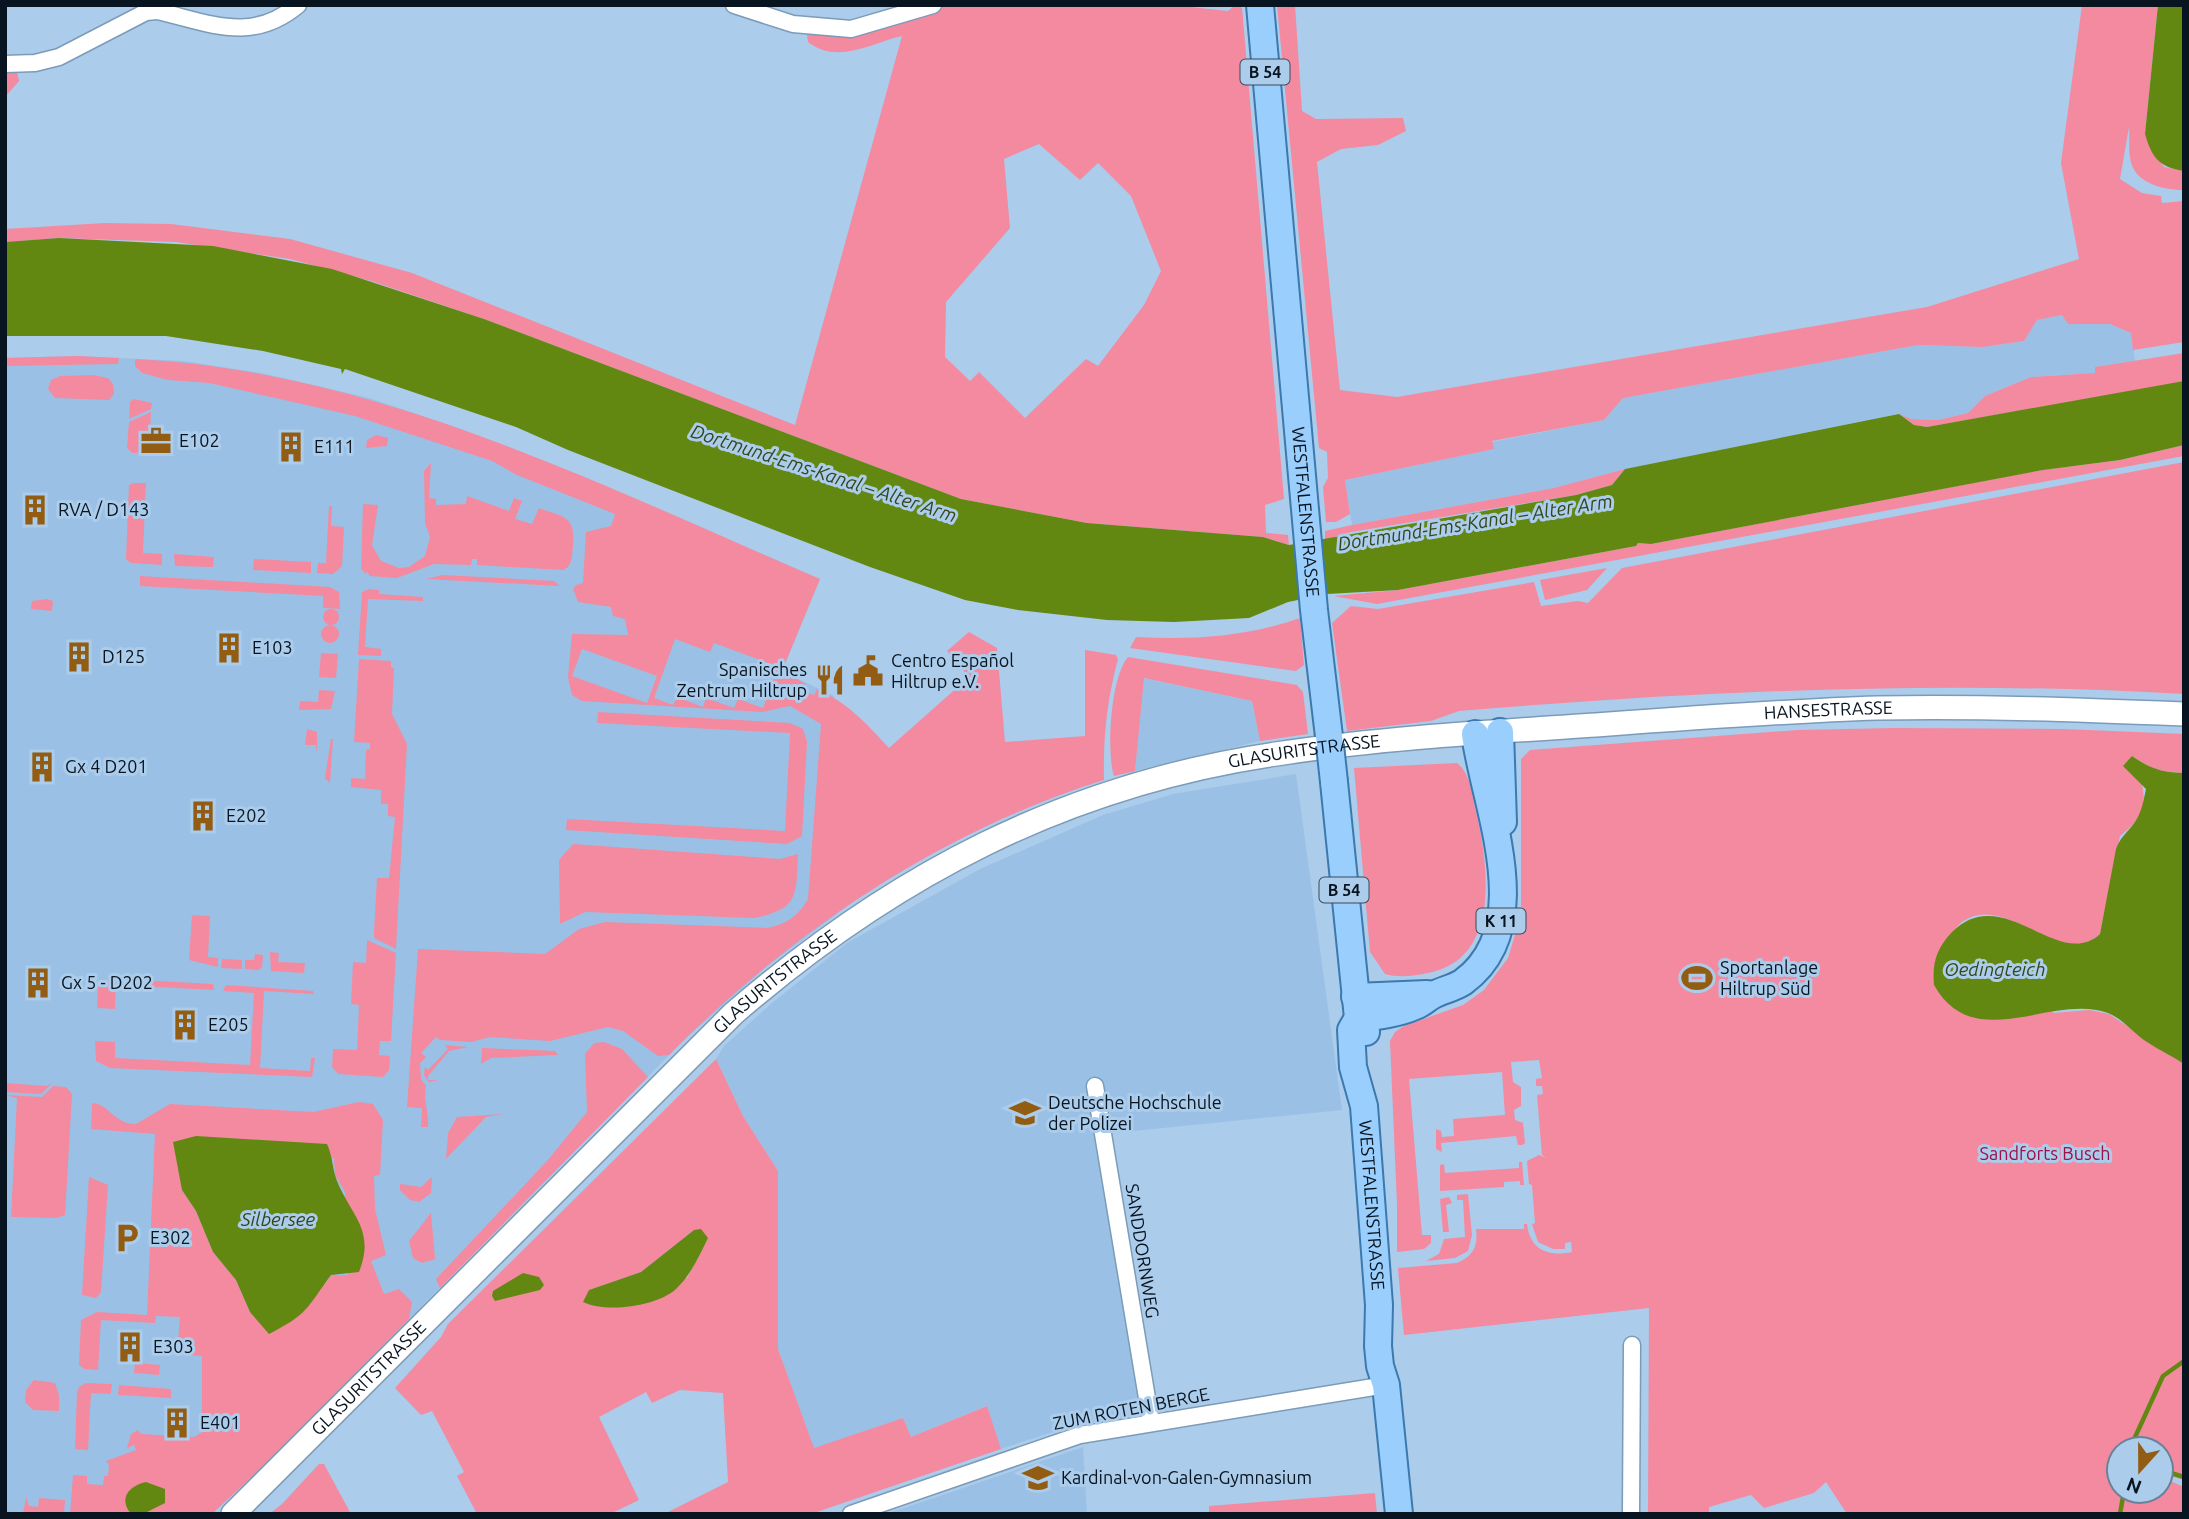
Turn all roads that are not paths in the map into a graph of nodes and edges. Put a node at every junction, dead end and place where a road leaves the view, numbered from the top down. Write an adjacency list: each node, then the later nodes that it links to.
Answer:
1 (298, 5): 5 (street)
2 (734, 5): 3 (street)
3 (933, 5)
4 (1260, 5): 8 (main road, WESTFALENSTRASSE / B 54, bridge)
5 (5, 64)
6 (2184, 714): 7 (main road, HANSESTRASSE)
7 (1487, 733): 8 (main road, K 11); 13 (main road, GLASURITSTRASSE)
8 (1356, 1008): 11 (main road, WESTFALENSTRASSE / B 54)
9 (1095, 1086): 12 (street, SANDDORNWEG)
10 (1632, 1345): 16 (street)
11 (1386, 1385): 12 (street, ZUM ROTEN BERGE); 15 (main road, WESTFALENSTRASSE / B 54)
12 (1151, 1422): 14 (street, ZUM ROTEN BERGE)
13 (233, 1514)
14 (851, 1514)
15 (1399, 1514)
16 (1631, 1514)

